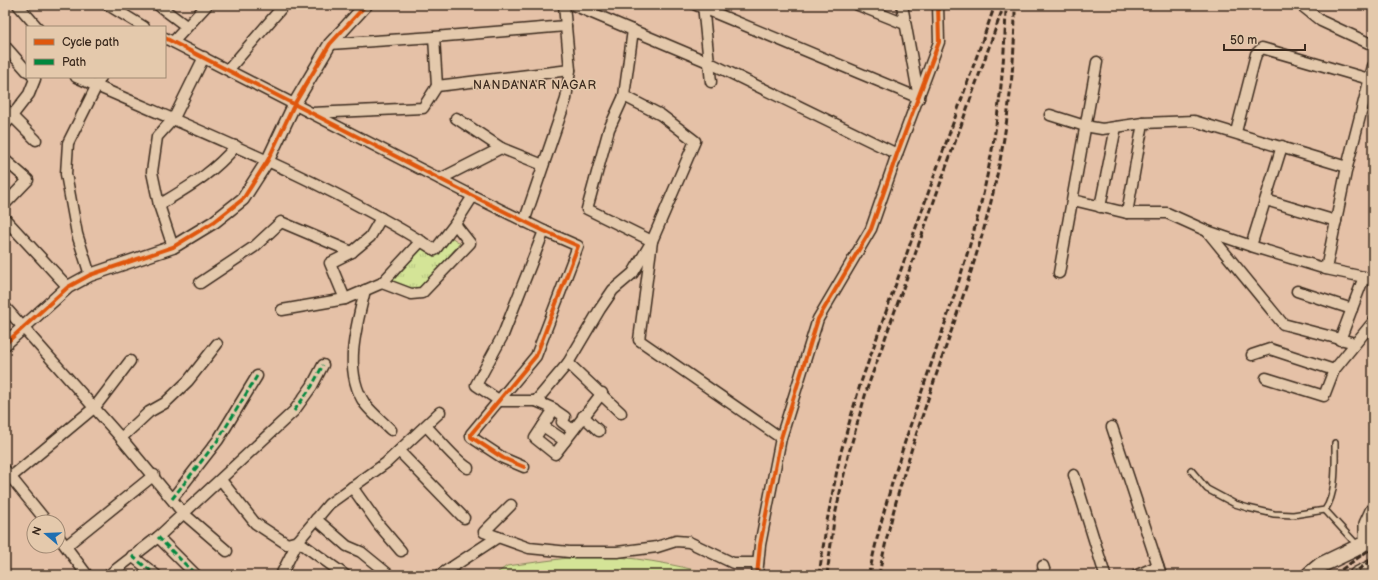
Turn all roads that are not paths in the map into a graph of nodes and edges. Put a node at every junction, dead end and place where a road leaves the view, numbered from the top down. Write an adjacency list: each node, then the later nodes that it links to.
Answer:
1 (18, 5): 17 (street)
2 (108, 5): 15 (street)
3 (158, 5): 19 (street)
4 (207, 5): 19 (street)
5 (284, 5): 31 (street)
6 (366, 5): 24 (street)
7 (564, 5): 20 (street)
8 (573, 5): 21 (street)
9 (858, 5): 16 (street)
10 (902, 5): 16 (street)
11 (938, 5): 41 (street)
12 (1301, 5): 14 (street)
13 (701, 6): 28 (street); 41 (street)
14 (1314, 9): 25 (street)
15 (128, 23): 18 (street)
16 (906, 24): 41 (street)
17 (36, 26)
18 (140, 26)
19 (186, 26): 23 (street)
20 (566, 26): 22 (street); 33 (street)
21 (633, 30): 28 (street); 40 (street)
22 (434, 37): 24 (street); 39 (street)
23 (169, 40): 27 (street)
24 (330, 44): 42 (street)
25 (1373, 45)
26 (5, 46): 32 (street)
27 (204, 58): 31 (street); 47 (street)
28 (708, 62): 38 (street); 58 (street)
29 (1098, 62): 51 (street)
30 (1373, 66): 36 (street)
31 (229, 69): 42 (street)
32 (26, 70)
33 (570, 70): 39 (street); 61 (street)
34 (35, 78): 46 (street)
35 (81, 78): 37 (street)
36 (1369, 79): 53 (street); 62 (street)
37 (99, 82): 47 (street); 85 (street)
38 (711, 82)
39 (437, 86): 44 (street)
40 (624, 96): 79 (street); 79 (street)
41 (918, 98): 58 (street)
42 (295, 103): 44 (street); 60 (street)
43 (5, 109): 46 (street)
44 (310, 113): 63 (street)
45 (1050, 115): 51 (street)
46 (12, 117): 50 (street); 54 (street)
47 (174, 118): 55 (street); 68 (street)
48 (456, 118): 57 (street)
49 (1143, 123): 52 (street); 53 (street); 70 (street)
50 (5, 125)
51 (1085, 126): 52 (street); 65 (street)
52 (1116, 127): 69 (street)
53 (1236, 132): 56 (street)
54 (36, 140)
55 (236, 146): 60 (street); 68 (street)
56 (1282, 146): 62 (street); 66 (street)
57 (501, 148): 61 (street); 63 (street)
58 (897, 154): 126 (street)
59 (5, 160): 67 (street)
60 (268, 160): 71 (street); 81 (street)
61 (543, 164): 74 (street)
62 (1347, 167): 73 (street)
63 (440, 179): 64 (street)
64 (473, 196): 74 (street); 75 (street)
65 (1073, 200): 69 (street); 84 (street)
66 (1266, 200): 73 (street); 80 (street)
67 (5, 204)
68 (159, 205): 81 (street)
69 (1100, 207): 70 (street)
70 (1127, 213): 76 (street)
71 (381, 218): 78 (street); 82 (street)
72 (5, 219): 89 (street)
73 (1336, 221): 83 (street)
74 (524, 222): 77 (street)
75 (455, 224): 78 (street); 88 (street)
76 (1207, 231): 80 (street); 98 (street)
77 (544, 232): 110 (street); 110 (street)
78 (421, 241): 88 (street)
79 (652, 241): 104 (street); 126 (street)
80 (1251, 246): 83 (street)
81 (173, 247): 85 (street)
82 (352, 252): 87 (street); 92 (street)
83 (1326, 269): 86 (street)
84 (1059, 273)
85 (90, 275): 89 (street)
86 (1369, 279): 94 (street)
87 (200, 283)
88 (382, 283): 90 (street)
89 (68, 287): 97 (street)
90 (364, 290): 92 (street); 121 (street)
91 (1297, 291): 94 (street)
92 (345, 299): 95 (street)
93 (5, 307): 97 (street)
94 (1352, 309): 98 (street)
95 (282, 310)
96 (1373, 322): 99 (street)
97 (23, 328): 100 (street); 112 (street)
98 (1340, 340): 99 (street)
99 (1355, 343): 106 (street)
100 (5, 344)
101 (217, 344): 125 (street)
102 (1252, 355): 106 (street)
103 (130, 361): 112 (street)
104 (568, 363): 109 (street); 111 (street)
105 (322, 365): 136 (street)
106 (1334, 370): 108 (street)
107 (257, 376): 138 (street)
108 (1266, 378)
109 (602, 393): 115 (street); 116 (street)
110 (500, 401): 111 (street); 130 (street)
111 (536, 401): 113 (street)
112 (95, 407): 125 (street); 133 (street)
113 (554, 409): 117 (street); 119 (street)
114 (440, 412): 118 (street)
115 (621, 412)
116 (583, 416): 122 (street); 123 (street)
117 (562, 422): 122 (street); 124 (street)
118 (426, 426): 129 (street); 131 (street)
119 (543, 426): 124 (street); 127 (street)
120 (1112, 427): 156 (street)
121 (391, 430)
122 (573, 430): 127 (street)
123 (599, 432)
124 (554, 433): 127 (street)
125 (122, 438): 134 (street)
126 (781, 438): 154 (street)
127 (565, 441)
128 (1335, 443): 140 (lane)
129 (399, 451): 137 (street); 144 (street)
130 (524, 467)
131 (468, 468)
132 (1191, 470): 140 (lane)
133 (8, 473): 143 (street)
134 (154, 475): 138 (street); 150 (street)
135 (1074, 475): 166 (street)
136 (221, 480): 142 (street); 148 (street)
137 (352, 487): 145 (street); 152 (street)
138 (172, 499): 142 (street)
139 (511, 505): 147 (street)
140 (1325, 510): 149 (lane)
141 (1373, 511): 149 (main road)
142 (183, 513): 146 (street); 151 (street)
143 (41, 514)
144 (464, 518)
145 (316, 519): 148 (street); 157 (street)
146 (158, 537): 153 (street); 161 (street)
147 (498, 537): 154 (street); 164 (street)
148 (298, 541): 162 (street); 163 (street)
149 (1366, 543): 168 (main road)
150 (66, 546): 158 (street)
151 (226, 551)
152 (401, 551)
153 (132, 556): 159 (street); 160 (street)
154 (758, 563): 165 (street)
155 (1373, 567): 169 (main road)
156 (1160, 571): 167 (street)
157 (388, 574)
158 (88, 575)
159 (109, 575)
160 (156, 575)
161 (196, 575)
162 (281, 575)
163 (345, 575)
164 (440, 575)
165 (757, 575)
166 (1105, 575)
167 (1138, 575)
168 (1309, 575)
169 (1357, 575)

